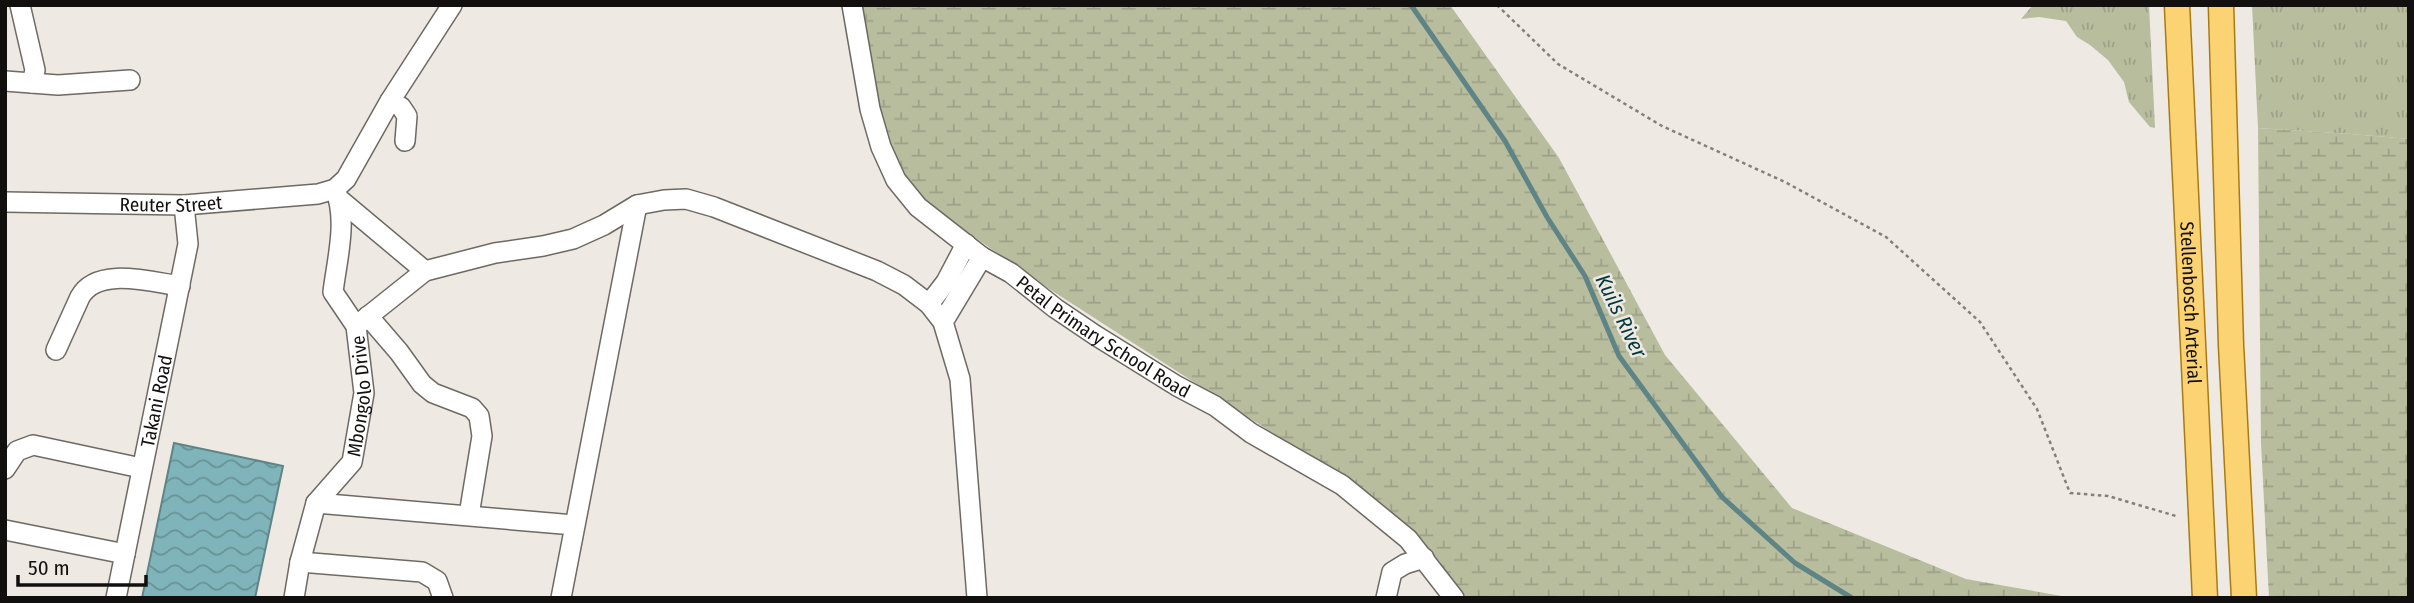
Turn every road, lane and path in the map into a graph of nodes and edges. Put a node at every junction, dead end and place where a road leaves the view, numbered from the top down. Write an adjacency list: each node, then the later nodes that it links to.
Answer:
1 (20, 5): 9 (street)
2 (452, 5): 10 (street)
3 (852, 5): 16 (street, Petal Primary School Road)
4 (1497, 5): 28 (path)
5 (2177, 5): 41 (main road, Stellenbosch Arterial)
6 (2221, 5): 42 (main road, Stellenbosch Arterial)
7 (130, 80): 9 (street)
8 (5, 81): 9 (street)
9 (32, 83)
10 (390, 101): 11 (street); 12 (street)
11 (405, 141)
12 (337, 194): 14 (street, Reuter Street); 18 (street); 21 (street, Mbongolo Drive)
13 (5, 202): 14 (street, Reuter Street)
14 (184, 205): 19 (street, Takani Road)
15 (637, 205): 18 (street); 20 (street); 29 (street)
16 (966, 244): 17 (street, Petal Primary School Road); 20 (street)
17 (982, 257): 22 (street); 32 (street, Petal Primary School Road)
18 (425, 271): 21 (street)
19 (180, 286): 23 (street); 24 (street, Takani Road)
20 (929, 304): 22 (street)
21 (362, 321): 26 (street, Mbongolo Drive); 27 (street)
22 (943, 322): 38 (street)
23 (56, 350)
24 (141, 468): 25 (street); 31 (street, Takani Road)
25 (5, 469)
26 (316, 503): 27 (street); 33 (street, Mbongolo Drive)
27 (469, 515): 29 (street)
28 (2176, 516)
29 (574, 525): 37 (street)
30 (5, 530): 31 (street)
31 (125, 554): 34 (street, Takani Road)
32 (1424, 558): 39 (street); 40 (street, Petal Primary School Road)
33 (300, 562): 35 (street, Mbongolo Drive); 36 (street)
34 (116, 598)
35 (294, 598)
36 (443, 598)
37 (561, 598)
38 (977, 598)
39 (1386, 598)
40 (1454, 598)
41 (2205, 598)
42 (2244, 598)

